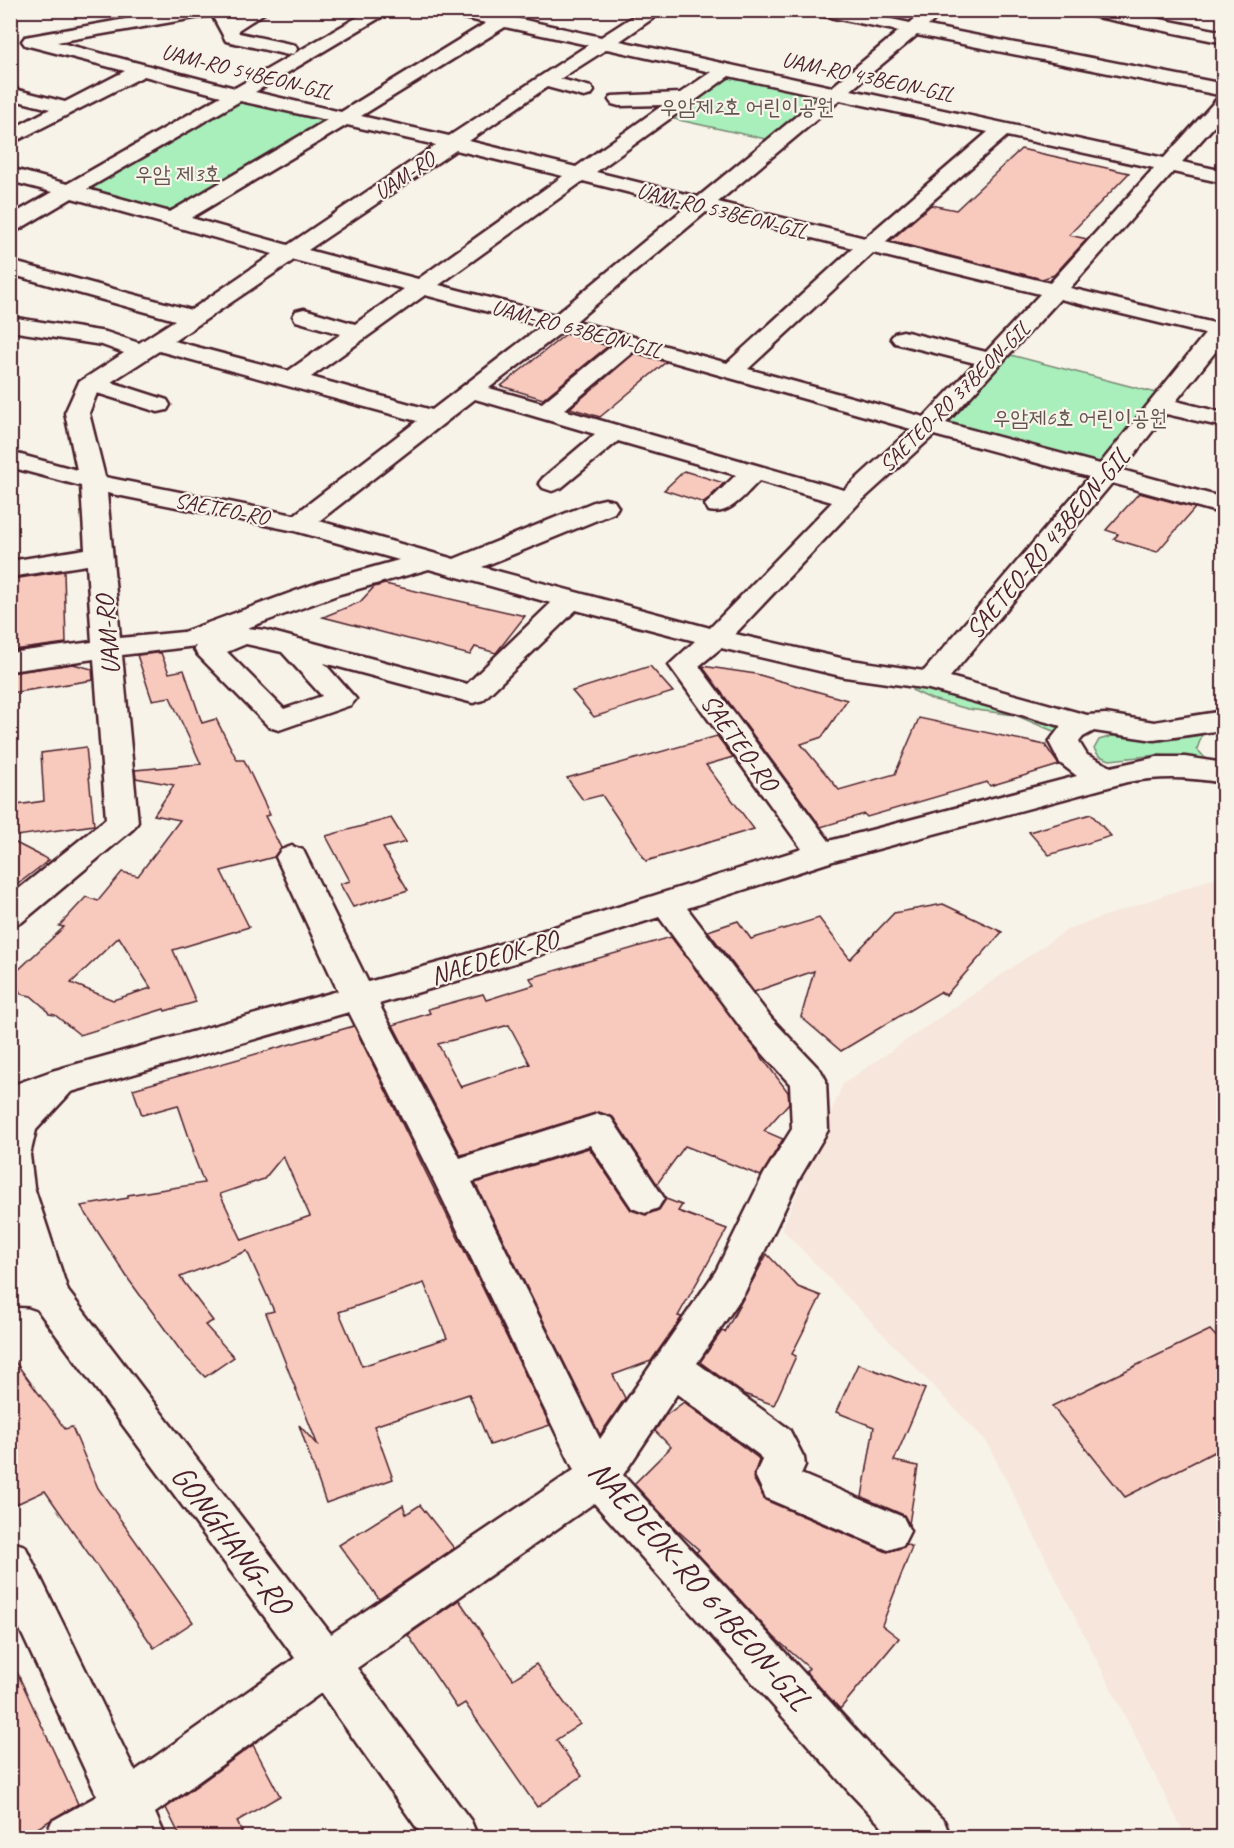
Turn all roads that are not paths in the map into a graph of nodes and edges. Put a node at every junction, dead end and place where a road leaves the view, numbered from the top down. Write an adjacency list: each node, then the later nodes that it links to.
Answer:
1 (210, 10): 15 (street)
2 (218, 10): 11 (street)
3 (260, 10): 11 (street)
4 (384, 10): 25 (street)
5 (656, 10): 16 (street, UAM-RO)
6 (819, 10): 12 (street)
7 (936, 10): 12 (street)
8 (1087, 10): 14 (street)
9 (458, 11): 10 (street, UAM-RO 43BEON-GIL)
10 (502, 21): 16 (street, UAM-RO 43BEON-GIL); 31 (street, UAM-RO 54BEON-GIL)
11 (227, 28): 17 (street)
12 (912, 29): 22 (street); 26 (street)
13 (10, 38): 15 (street)
14 (1224, 38)
15 (31, 41): 18 (street); 19 (street, UAM-RO 54BEON-GIL)
16 (604, 43): 20 (street, UAM-RO 43BEON-GIL); 21 (street, UAM-RO)
17 (288, 49)
18 (10, 52)
19 (141, 70): 25 (street, UAM-RO 54BEON-GIL); 30 (street, UAM-RO 54BEON-GIL)
20 (725, 70): 26 (street, UAM-RO 43BEON-GIL); 27 (street)
21 (544, 81): 23 (street); 37 (street, UAM-RO)
22 (1224, 90)
23 (584, 91)
24 (12, 93): 30 (street)
25 (237, 94): 31 (street, UAM-RO 54BEON-GIL); 35 (street)
26 (838, 94): 34 (street, UAM-RO 43BEON-GIL); 43 (street)
27 (682, 99): 28 (street); 40 (street)
28 (619, 100)
29 (1224, 103): 38 (street, SAETEO-RO 37BEON-GIL)
30 (63, 111): 32 (street, UAM-RO 54BEON-GIL)
31 (343, 119): 37 (street, UAM-RO 54BEON-GIL); 44 (street, UAM-RO 54BEON-GIL)
32 (20, 126): 36 (street, UAM-RO 54BEON-GIL)
33 (141, 127): 35 (street)
34 (1002, 130): 38 (street, UAM-RO 43BEON-GIL); 48 (street)
35 (168, 134): 42 (street)
36 (10, 138)
37 (452, 143): 40 (street, UAM-RO 53BEON-GIL); 49 (street, UAM-RO)
38 (1168, 166): 41 (street, UAM-RO 43BEON-GIL); 52 (street, SAETEO-RO 37BEON-GIL)
39 (10, 174): 42 (street, UAM-RO 63BEON-GIL)
40 (576, 174): 43 (street, UAM-RO 53BEON-GIL); 51 (street)
41 (1224, 177)
42 (70, 190): 44 (street, UAM-RO 63BEON-GIL); 45 (street)
43 (701, 205): 48 (street, UAM-RO 53BEON-GIL); 55 (street)
44 (174, 219): 46 (street, UAM-RO 63BEON-GIL)
45 (10, 225)
46 (198, 226): 47 (street); 49 (street, UAM-RO 63BEON-GIL)
47 (171, 241)
48 (868, 246): 52 (street, UAM-RO 53BEON-GIL); 63 (street)
49 (289, 252): 51 (street, UAM-RO 63BEON-GIL); 54 (street, UAM-RO)
50 (10, 267): 54 (street)
51 (422, 287): 55 (street, UAM-RO 63BEON-GIL); 58 (street)
52 (1056, 291): 57 (street, UAM-RO 53BEON-GIL); 62 (street, SAETEO-RO 37BEON-GIL)
53 (304, 316): 58 (street)
54 (194, 318): 61 (street, UAM-RO)
55 (559, 323): 60 (street, UAM-RO 63BEON-GIL); 68 (street)
56 (10, 324): 61 (street)
57 (1222, 330): 70 (street, SAETEO-RO 43BEON-GIL)
58 (358, 332): 65 (street)
59 (903, 338): 62 (street)
60 (630, 342): 63 (street, UAM-RO 63BEON-GIL); 71 (street)
61 (149, 347): 65 (street); 66 (street, UAM-RO)
62 (991, 360): 74 (street, SAETEO-RO 37BEON-GIL)
63 (731, 372): 74 (street, UAM-RO 63BEON-GIL)
64 (355, 373): 67 (street)
65 (292, 380): 67 (street)
66 (92, 384): 69 (street); 79 (street, UAM-RO)
67 (330, 390): 72 (street)
68 (472, 391): 71 (street); 72 (street)
69 (158, 405)
70 (1161, 405): 73 (street); 78 (street, SAETEO-RO 43BEON-GIL)
71 (546, 412): 75 (street)
72 (435, 418): 85 (street)
73 (1224, 420)
74 (930, 425): 78 (street, UAM-RO 63BEON-GIL); 81 (street, SAETEO-RO 37BEON-GIL)
75 (614, 431): 77 (street); 80 (street)
76 (10, 459): 79 (street, SAETEO-RO)
77 (754, 472): 81 (street); 82 (street)
78 (1105, 475): 83 (street, UAM-RO 63BEON-GIL); 96 (street, SAETEO-RO 43BEON-GIL)
79 (93, 482): 85 (street, SAETEO-RO); 86 (street, UAM-RO)
80 (552, 483)
81 (849, 499): 91 (street, SAETEO-RO 37BEON-GIL)
82 (718, 505)
83 (1224, 506)
84 (604, 507): 88 (street)
85 (299, 524): 87 (street, SAETEO-RO)
86 (100, 555): 89 (street); 93 (street, UAM-RO)
87 (432, 559): 88 (street, SAETEO-RO); 93 (street)
88 (459, 567): 90 (street, SAETEO-RO)
89 (10, 568)
90 (570, 600): 91 (street, SAETEO-RO); 92 (street)
91 (716, 638): 95 (street, SAETEO-RO); 104 (street, SAETEO-RO)
92 (292, 646)
93 (108, 648): 94 (street); 107 (street, UAM-RO)
94 (10, 662)
95 (845, 668): 96 (street); 99 (street)
96 (931, 681): 98 (street)
97 (1224, 721): 98 (street); 100 (street)
98 (1088, 724): 99 (street)
99 (1072, 753): 102 (street); 103 (street)
100 (1224, 760)
101 (1224, 773): 102 (street, NAEDEOK-RO)
102 (1112, 777): 103 (street, NAEDEOK-RO)
103 (977, 811): 104 (street, NAEDEOK-RO)
104 (822, 854): 106 (street, NAEDEOK-RO)
105 (292, 857): 108 (street, NAEDEOK-RO 61BEON-GIL)
106 (666, 903): 108 (street, NAEDEOK-RO); 115 (street)
107 (10, 914)
108 (358, 997): 109 (street, NAEDEOK-RO); 111 (street, NAEDEOK-RO 61BEON-GIL)
109 (63, 1081): 110 (street, NAEDEOK-RO); 114 (street)
110 (10, 1100)
111 (450, 1175): 112 (street); 116 (street, NAEDEOK-RO 61BEON-GIL)
112 (645, 1198)
113 (10, 1240): 114 (street, GONGHANG-RO)
114 (31, 1294): 119 (street, GONGHANG-RO)
115 (673, 1368): 116 (street); 117 (street)
116 (598, 1477): 119 (street); 123 (street, NAEDEOK-RO 61BEON-GIL)
117 (888, 1531)
118 (10, 1560): 120 (street)
119 (326, 1663): 120 (street); 122 (street, GONGHANG-RO)
120 (134, 1821): 121 (street)
121 (69, 1838)
122 (454, 1838)
123 (927, 1838)

